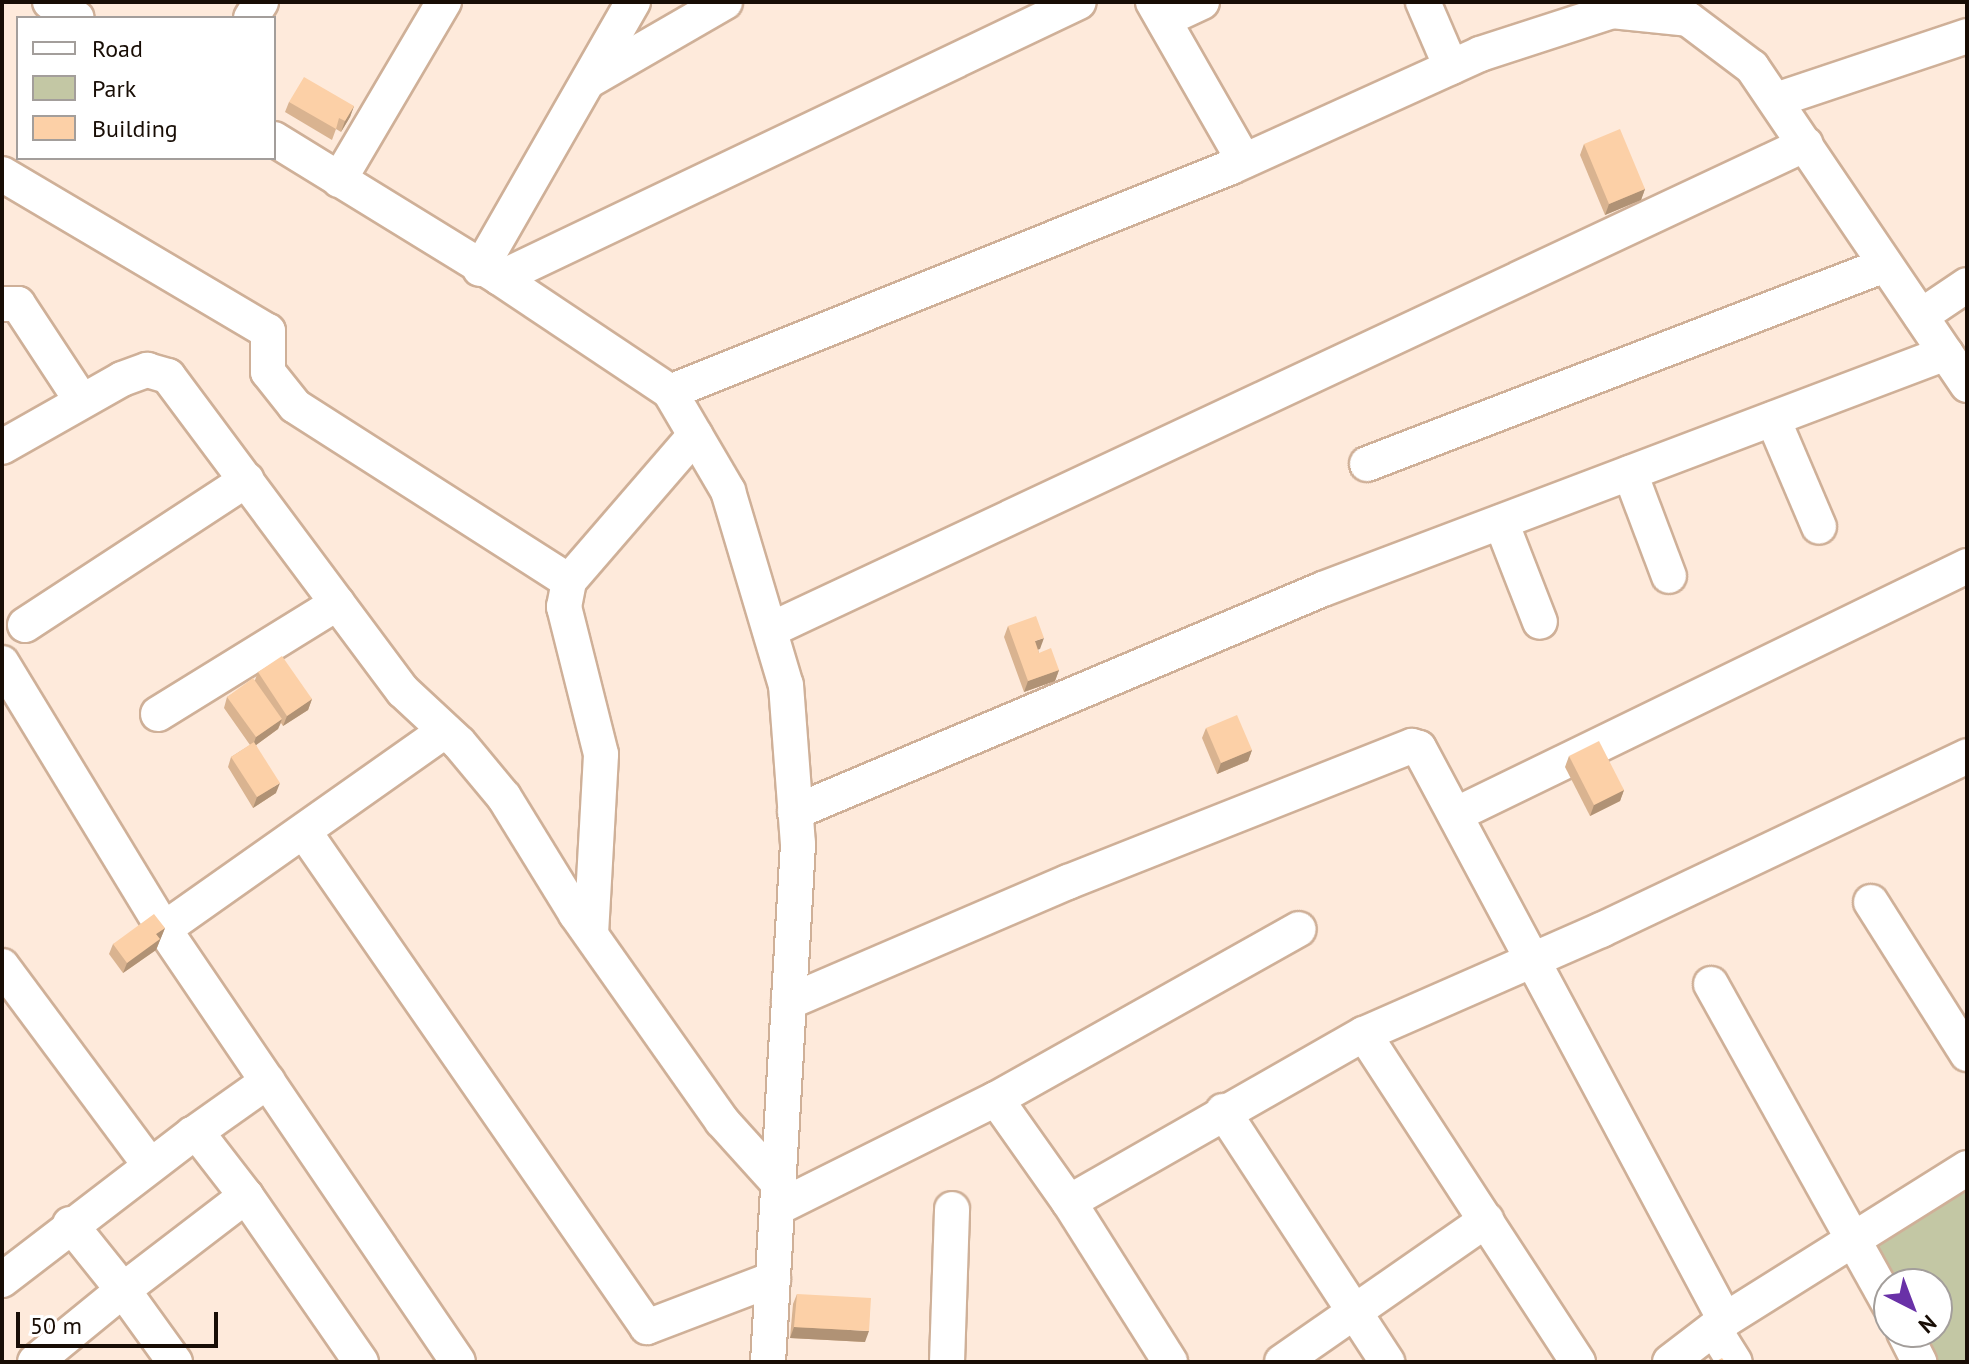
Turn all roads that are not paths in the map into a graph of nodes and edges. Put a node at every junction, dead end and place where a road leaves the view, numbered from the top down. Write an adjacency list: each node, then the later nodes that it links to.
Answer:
1 (444, 2): 16 (street)
2 (633, 2): 10 (street)
3 (725, 2): 10 (street)
4 (1079, 2): 18 (street)
5 (1202, 2): 7 (street)
6 (1423, 2): 9 (street)
7 (1158, 11): 14 (street)
8 (1967, 36): 11 (street)
9 (1451, 67): 11 (street); 14 (street)
10 (588, 81): 18 (street)
11 (1776, 100): 13 (street)
12 (276, 140): 16 (street)
13 (1806, 144): 17 (street); 40 (street)
14 (1244, 161): 24 (street)
15 (2, 174): 36 (street)
16 (339, 180): 18 (street)
17 (1885, 265): 21 (street); 29 (street)
18 (490, 274): 24 (street)
19 (1967, 285): 21 (street)
20 (2, 304): 25 (street)
21 (1921, 316): 22 (street)
22 (1946, 353): 23 (street); 26 (street)
23 (1967, 385)
24 (670, 392): 27 (street)
25 (81, 400): 28 (street); 31 (street)
26 (1773, 419): 30 (street); 33 (street)
27 (695, 435): 36 (street); 40 (street)
28 (2, 447)
29 (1367, 464)
30 (1630, 473): 32 (street); 35 (street)
31 (247, 480): 37 (street); 39 (street)
32 (1501, 522): 38 (street); 45 (street)
33 (1819, 527)
34 (1967, 566): 46 (street)
35 (1669, 576)
36 (569, 581): 51 (street)
37 (338, 603): 42 (street); 43 (street)
38 (1540, 622)
39 (25, 625)
40 (770, 630): 45 (street)
41 (2, 663): 49 (street)
42 (158, 714)
43 (445, 731): 47 (street); 51 (street)
44 (1967, 756): 52 (street)
45 (795, 812): 55 (street)
46 (1459, 813): 52 (street); 55 (street)
47 (305, 833): 49 (street); 72 (street)
48 (1871, 902): 57 (street)
49 (164, 929): 58 (street)
50 (1299, 929): 59 (street)
51 (591, 934): 65 (street)
52 (1531, 961): 56 (street); 76 (street)
53 (2, 966): 62 (street)
54 (1711, 984): 70 (street)
55 (789, 1002): 65 (street)
56 (1364, 1034): 60 (street); 68 (street)
57 (1967, 1054)
58 (268, 1081): 61 (street); 80 (street)
59 (996, 1099): 65 (street); 66 (street)
60 (1223, 1111): 66 (street); 75 (street)
61 (196, 1132): 62 (street); 64 (street)
62 (149, 1164): 69 (street)
63 (1967, 1168): 70 (street)
64 (246, 1196): 74 (street); 79 (street)
65 (778, 1196): 72 (street)
66 (1069, 1202): 83 (street)
67 (952, 1209): 82 (street)
68 (1486, 1220): 75 (street); 86 (street)
69 (70, 1224): 73 (street); 74 (street)
70 (1855, 1239): 71 (street); 76 (street)
71 (1873, 1273)
72 (773, 1279): 81 (street)
73 (2, 1280)
74 (123, 1290): 77 (street); 78 (street)
75 (1352, 1311): 84 (street); 85 (street)
76 (1719, 1324): 87 (street); 88 (street)
77 (35, 1362)
78 (175, 1362)
79 (361, 1362)
80 (458, 1362)
81 (768, 1362)
82 (947, 1362)
83 (1170, 1362)
84 (1282, 1362)
85 (1387, 1362)
86 (1578, 1362)
87 (1670, 1362)
88 (1735, 1362)

